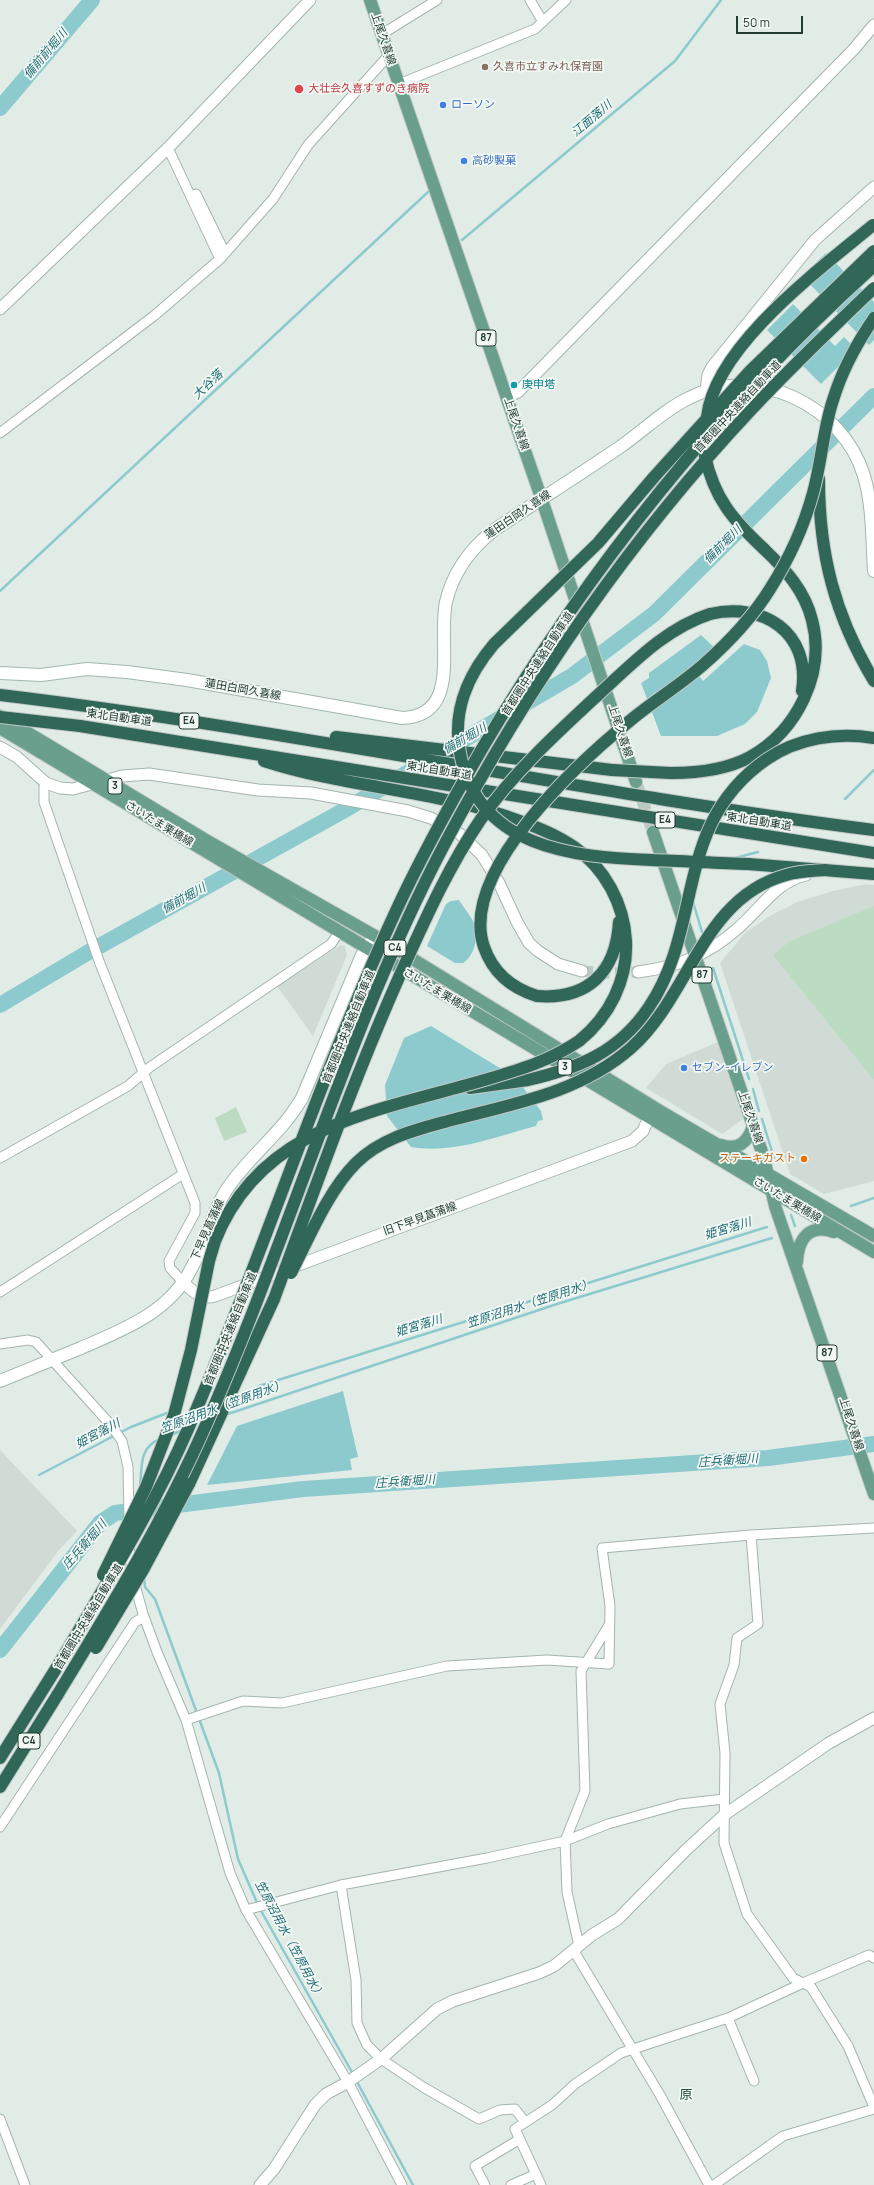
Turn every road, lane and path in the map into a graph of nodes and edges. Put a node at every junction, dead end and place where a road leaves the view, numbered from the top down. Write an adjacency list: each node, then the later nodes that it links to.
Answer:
1 (310, 0): 11 (street)
2 (370, 0): 8 (main road, 上尾久喜線 / 87)
3 (437, 0): 8 (street)
4 (530, 0): 6 (street)
5 (566, 0): 6 (street)
6 (543, 22): 10 (street)
7 (874, 25): 21 (street)
8 (382, 34): 9 (main road, 上尾久喜線 / 87)
9 (389, 55): 10 (main road, 上尾久喜線 / 87); 15 (street)
10 (399, 84): 21 (main road, 上尾久喜線 / 87)
11 (170, 146): 15 (street); 18 (street)
12 (874, 187): 20 (street)
13 (874, 224): 30 (highway, bridge)
14 (874, 251): 43 (highway, bridge)
15 (222, 256): 22 (street)
16 (874, 266): 77 (highway, 首都圏中央連絡自動車道 / C4, bridge)
17 (874, 288): 79 (highway, 首都圏中央連絡自動車道 / C4, bridge)
18 (0, 309)
19 (874, 318): 23 (highway, bridge)
20 (706, 391): 24 (main road, 蓮田白岡久喜線); 25 (main road, 蓮田白岡久喜線)
21 (507, 397): 24 (main road, 上尾久喜線 / 87)
22 (0, 433)
23 (819, 466): 27 (highway, bridge); 46 (highway, bridge)
24 (542, 499): 26 (main road, 蓮田白岡久喜線); 37 (main road, 上尾久喜線 / 87)
25 (874, 572)
26 (0, 673)
27 (874, 681)
28 (0, 696): 32 (highway, 東北自動車道 / E4)
29 (0, 716): 35 (highway, 東北自動車道 / E4, bridge); 36 (main road, さいたま栗橋線 / 3)
30 (791, 720): 32 (highway, bridge); 68 (highway, bridge)
31 (0, 728): 39 (main road, さいたま栗橋線 / 3)
32 (296, 737): 40 (highway, 東北自動車道 / E4, bridge)
33 (874, 738): 54 (highway, bridge)
34 (0, 747): 38 (street)
35 (224, 748): 42 (highway, 東北自動車道 / E4); 46 (highway)
36 (104, 780): 39 (street); 48 (main road, さいたま栗橋線 / 3); 51 (street)
37 (636, 782)
38 (46, 783): 39 (street); 53 (street)
39 (91, 783): 47 (main road, さいたま栗橋線 / 3)
40 (874, 830)
41 (653, 832): 50 (main road, 上尾久喜線 / 87)
42 (874, 853)
43 (825, 870): 44 (highway); 68 (highway, bridge)
44 (874, 874)
45 (874, 880): 50 (street)
46 (612, 892): 54 (highway, bridge)
47 (340, 931): 49 (main road, さいたま栗橋線 / 3); 53 (street)
48 (375, 936): 49 (main road, 下早見菖蒲線); 57 (main road, さいたま栗橋線 / 3)
49 (367, 947): 55 (main road, さいたま栗橋線 / 3); 66 (main road, 下早見菖蒲線)
50 (696, 958): 52 (street); 56 (main road, 上尾久喜線 / 87)
51 (582, 970)
52 (638, 972)
53 (143, 1072): 58 (street); 59 (street)
54 (443, 1092): 77 (highway, bridge)
55 (649, 1117): 61 (main road, さいたま栗橋線 / 3); 66 (street, 旧下早見菖蒲線)
56 (753, 1126): 57 (main road); 60 (main road, 上尾久喜線 / 87)
57 (716, 1144): 60 (main road, さいたま栗橋線 / 3)
58 (0, 1158)
59 (183, 1174): 66 (street); 67 (street)
60 (769, 1176): 61 (main road, 上尾久喜線 / 87); 63 (main road, さいたま栗橋線 / 3)
61 (772, 1191): 62 (main road, さいたま栗橋線 / 3); 65 (main road, 上尾久喜線 / 87)
62 (847, 1236): 64 (main road, さいたま栗橋線 / 3); 65 (main road)
63 (874, 1236)
64 (874, 1252)
65 (797, 1267): 72 (main road, 上尾久喜線 / 87)
66 (183, 1282): 70 (main road, 下早見菖蒲線)
67 (0, 1292)
68 (274, 1299): 79 (highway, bridge)
69 (0, 1344): 70 (street)
70 (53, 1360): 71 (main road, 下早見菖蒲線); 75 (street)
71 (0, 1381)
72 (874, 1494)
73 (874, 1528): 74 (street)
74 (751, 1535): 76 (street); 84 (street)
75 (144, 1617): 81 (street); 86 (street)
76 (610, 1625): 78 (street); 78 (street)
77 (62, 1659): 82 (highway, 首都圏中央連絡自動車道 / C4)
78 (585, 1663): 81 (street); 87 (street)
79 (58, 1694): 83 (highway, 首都圏中央連絡自動車道 / C4)
80 (874, 1718): 85 (street)
81 (186, 1720): 89 (street)
82 (0, 1758)
83 (0, 1787)
84 (724, 1799): 85 (street); 87 (street)
85 (724, 1815): 90 (street); 92 (street)
86 (0, 1827)
87 (565, 1841): 88 (street); 90 (street)
88 (341, 1885): 89 (street); 95 (street)
89 (246, 1910): 97 (street)
90 (576, 1948): 94 (street); 95 (street)
91 (874, 1958): 92 (street)
92 (803, 1983): 93 (street); 98 (street)
93 (728, 2018): 94 (street); 96 (street)
94 (632, 2049): 100 (street); 109 (street)
95 (381, 2059): 97 (street); 100 (street)
96 (754, 2081)
97 (348, 2082): 104 (street); 105 (street)
98 (874, 2108): 110 (street)
99 (0, 2119): 103 (street)
100 (525, 2122): 101 (street)
101 (520, 2139): 102 (street); 106 (street)
102 (536, 2174): 107 (street); 108 (street)
103 (25, 2185)
104 (260, 2185)
105 (402, 2185)
106 (485, 2185)
107 (512, 2185)
108 (541, 2185)
109 (709, 2185)
110 (714, 2185)

